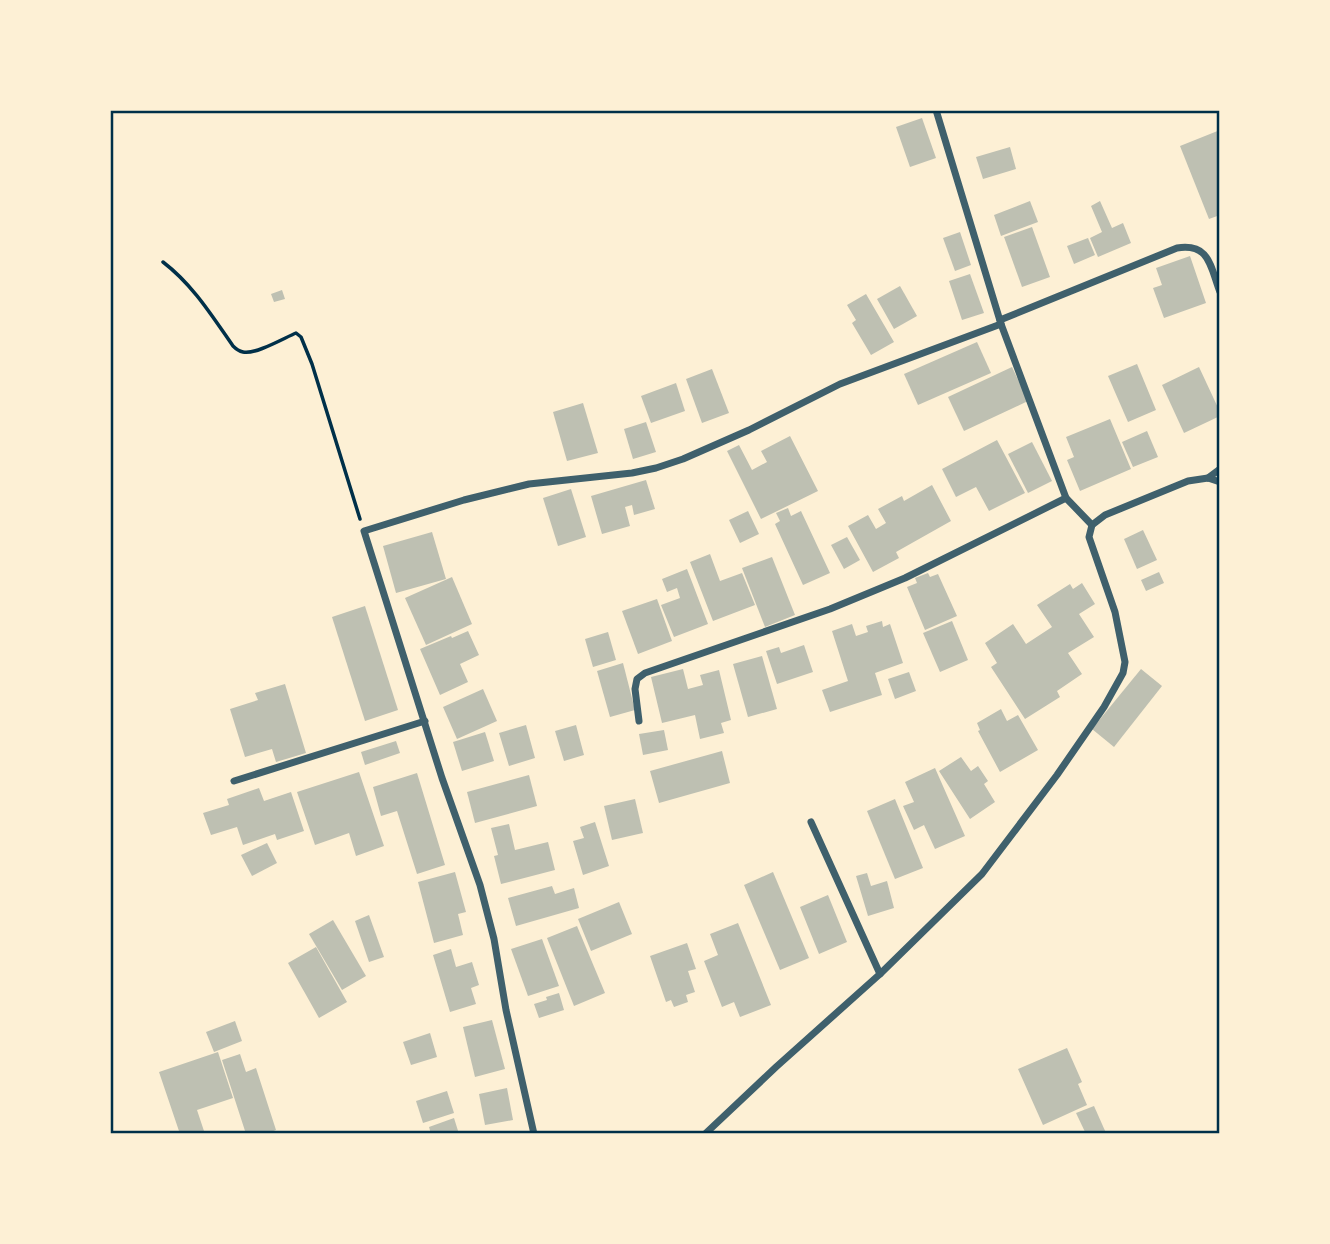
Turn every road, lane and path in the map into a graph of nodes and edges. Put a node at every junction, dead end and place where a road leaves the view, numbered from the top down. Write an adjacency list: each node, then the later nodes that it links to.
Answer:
1 (936, 110): 4 (street)
2 (163, 262): 10 (path)
3 (1220, 292): 4 (street)
4 (1001, 322): 8 (street); 10 (street)
5 (1220, 468): 6 (street)
6 (1208, 478): 7 (street); 9 (street)
7 (1220, 482)
8 (1066, 498): 9 (street); 11 (street)
9 (1092, 525): 15 (street)
10 (364, 531): 12 (street)
11 (639, 721)
12 (425, 722): 13 (street); 16 (street)
13 (234, 781)
14 (811, 822): 15 (street)
15 (880, 974): 17 (street)
16 (534, 1134)
17 (705, 1134)

